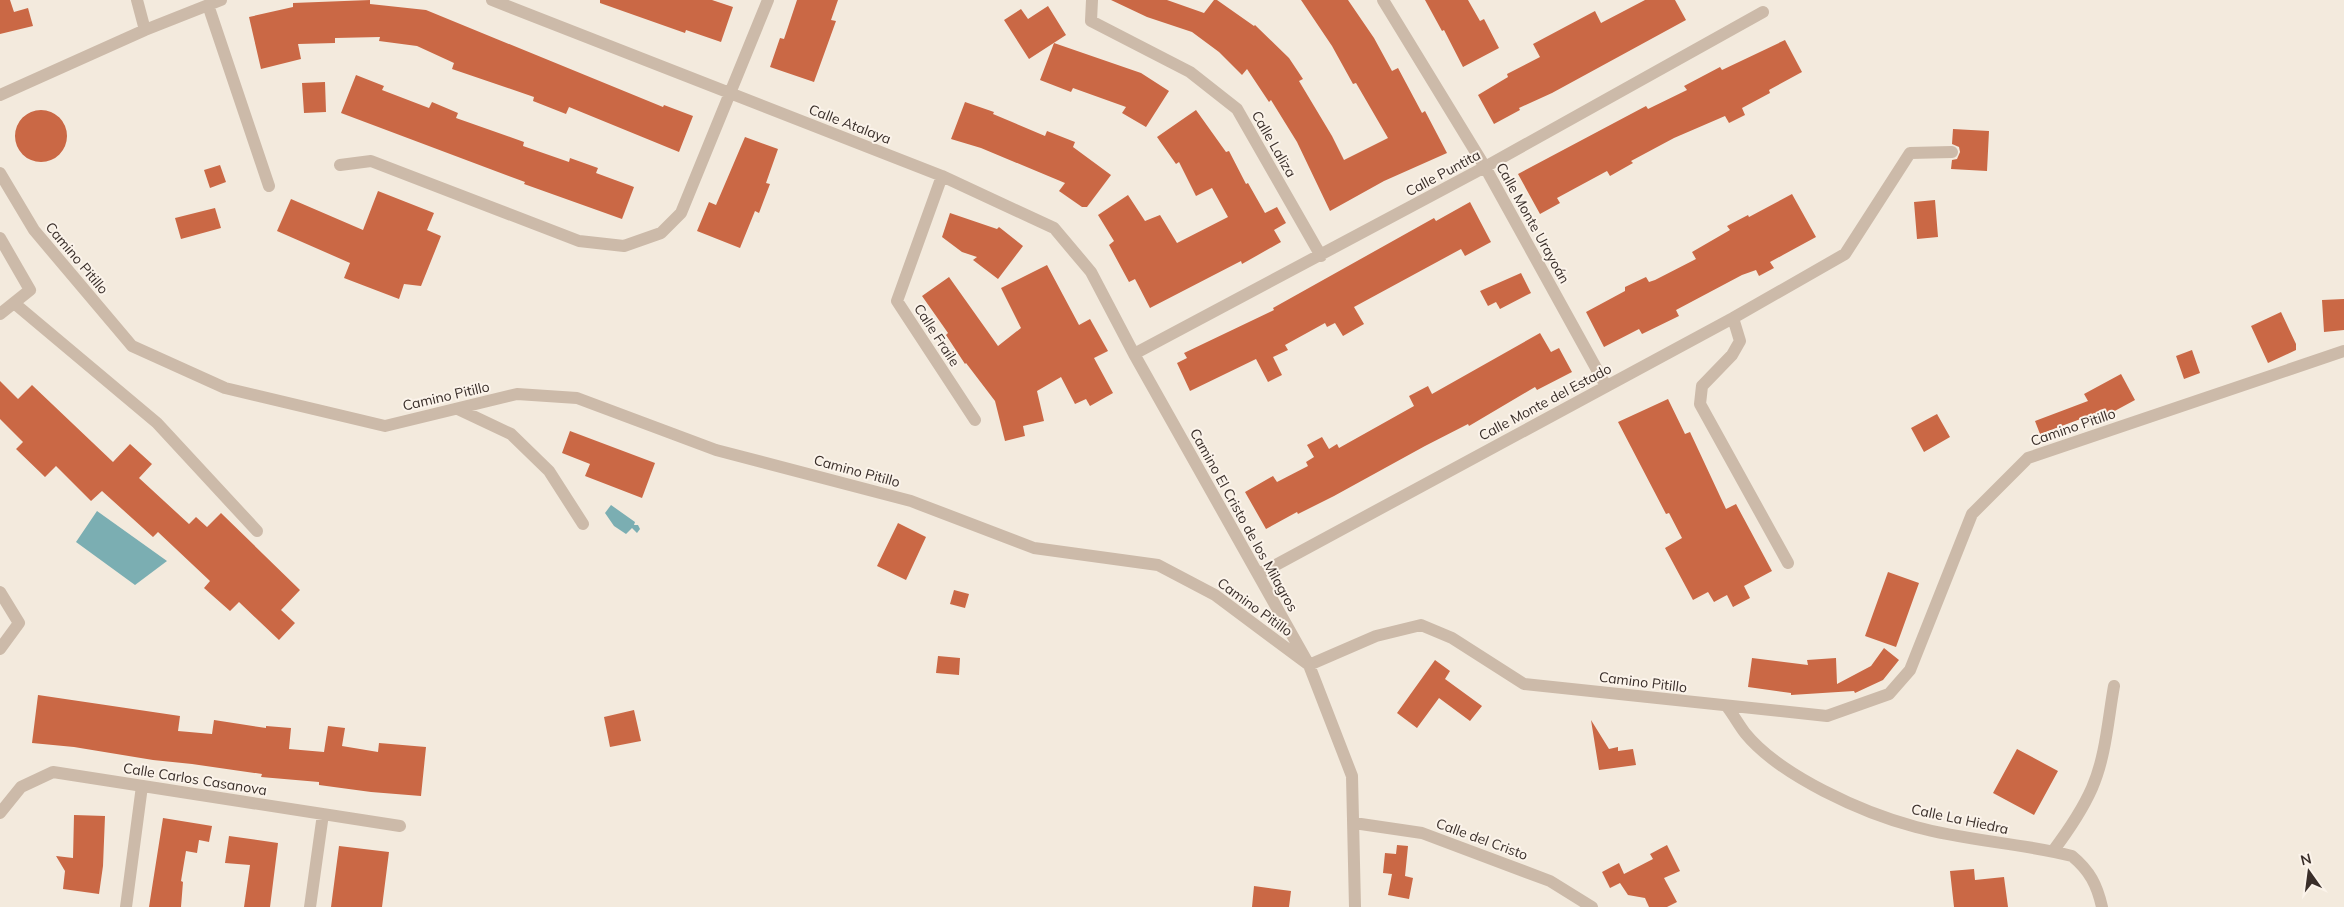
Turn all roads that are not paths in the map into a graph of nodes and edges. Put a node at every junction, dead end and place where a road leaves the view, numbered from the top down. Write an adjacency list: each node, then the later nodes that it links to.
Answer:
1 (137, 0): 9 (street)
2 (221, 0): 7 (street)
3 (492, 0): 10 (street, Calle Atalaya)
4 (768, 0): 10 (street)
5 (1092, 0): 19 (street, Calle Laliza)
6 (1383, 0): 14 (street, Calle Monte Urayoán)
7 (208, 5): 9 (street); 17 (street)
8 (1763, 12): 14 (street, Calle Puntita)
9 (145, 30): 11 (street)
10 (731, 93): 13 (street); 16 (street, Calle Atalaya)
11 (0, 96)
12 (1952, 152): 22 (street, Calle Monte del Estado)
13 (340, 165)
14 (1485, 167): 19 (street, Calle Puntita); 25 (street, Calle Monte Urayoán)
15 (0, 173): 26 (street, Camino Pitillo)
16 (942, 176): 24 (street, Calle Atalaya); 27 (street, Calle Fraile)
17 (269, 186)
18 (0, 238): 20 (street)
19 (1321, 256): 24 (street, Calle Puntita)
20 (14, 303): 21 (street); 29 (street)
21 (0, 314)
22 (1733, 318): 25 (street, Calle Monte del Estado); 30 (street)
23 (2344, 351): 36 (street, Camino Pitillo)
24 (1134, 354): 31 (street, Camino El Cristo de los Milagros)
25 (1606, 386): 31 (street, Calle Monte del Estado)
26 (458, 409): 28 (street); 34 (street, Camino Pitillo)
27 (975, 420)
28 (584, 524)
29 (257, 531)
30 (1788, 563)
31 (1259, 574): 34 (street, Camino El Cristo de los Milagros)
32 (0, 592): 33 (street)
33 (0, 649)
34 (1309, 666): 36 (street, Camino Pitillo); 40 (street, Camino El Cristo de los Milagros)
35 (2114, 686): 42 (street)
36 (1728, 708): 42 (street, Calle La Hiedra)
37 (142, 786): 38 (street, Calle Carlos Casanova); 39 (street, Calle Carlos Casanova); 43 (street)
38 (0, 813)
39 (323, 814): 41 (street, Calle Carlos Casanova); 44 (street)
40 (1354, 823): 45 (street, Camino El Cristo de los Milagros); 46 (street, Calle del Cristo)
41 (400, 826)
42 (2053, 851): 47 (street, Calle La Hiedra)
43 (126, 907)
44 (310, 907)
45 (1355, 907)
46 (1592, 907)
47 (2102, 907)

